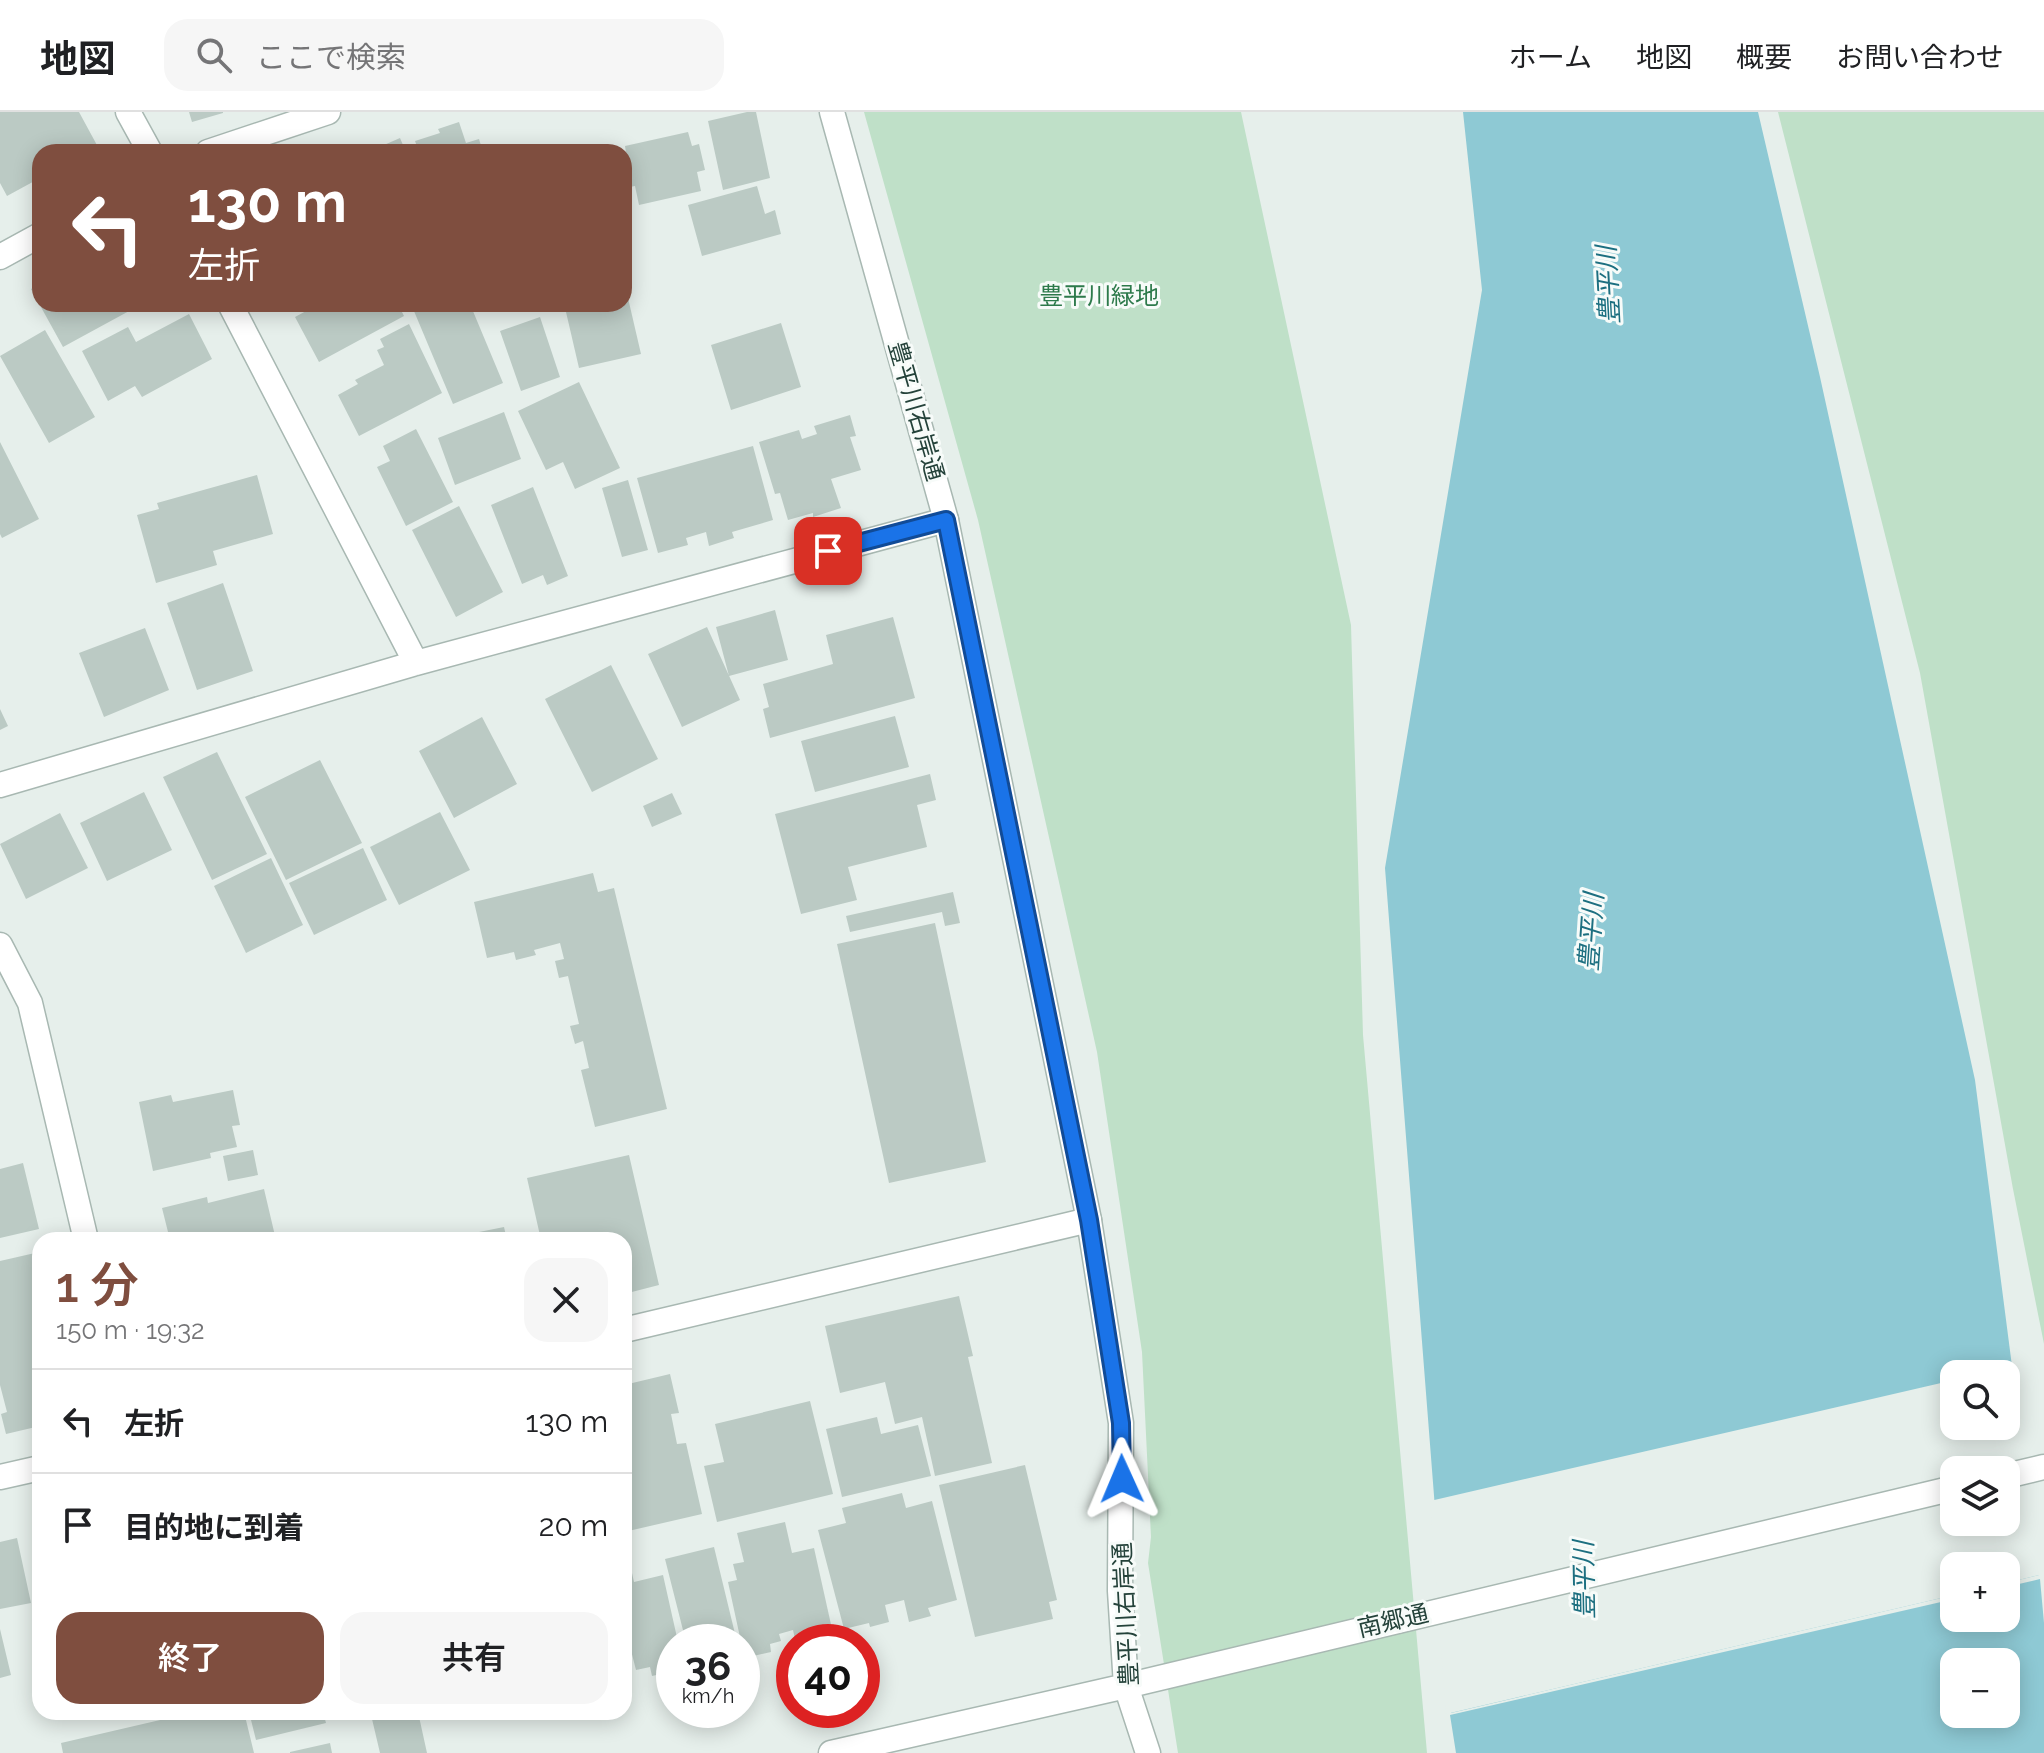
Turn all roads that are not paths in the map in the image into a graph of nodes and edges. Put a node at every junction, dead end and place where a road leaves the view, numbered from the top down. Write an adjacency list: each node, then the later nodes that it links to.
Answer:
1 (128, 112): 4 (street)
2 (328, 112): 5 (street)
3 (832, 112): 9 (street, 豊平川右岸通)
4 (146, 144)
5 (232, 144)
6 (32, 239): 7 (street)
7 (0, 257)
8 (234, 312): 10 (street)
9 (946, 520): 10 (street); 13 (street, 豊平川右岸通)
10 (416, 663): 11 (street)
11 (0, 785)
12 (0, 945): 14 (street)
13 (1089, 1220): 15 (street); 21 (street, 豊平川右岸通)
14 (84, 1232)
15 (632, 1328)
16 (2044, 1467): 18 (street)
17 (32, 1470): 19 (street)
18 (2020, 1473)
19 (0, 1477)
20 (1940, 1491): 21 (street, 南郷通)
21 (1126, 1686): 22 (street, 南郷通); 23 (street, 豊平川右岸通)
22 (831, 1753)
23 (1148, 1753)

